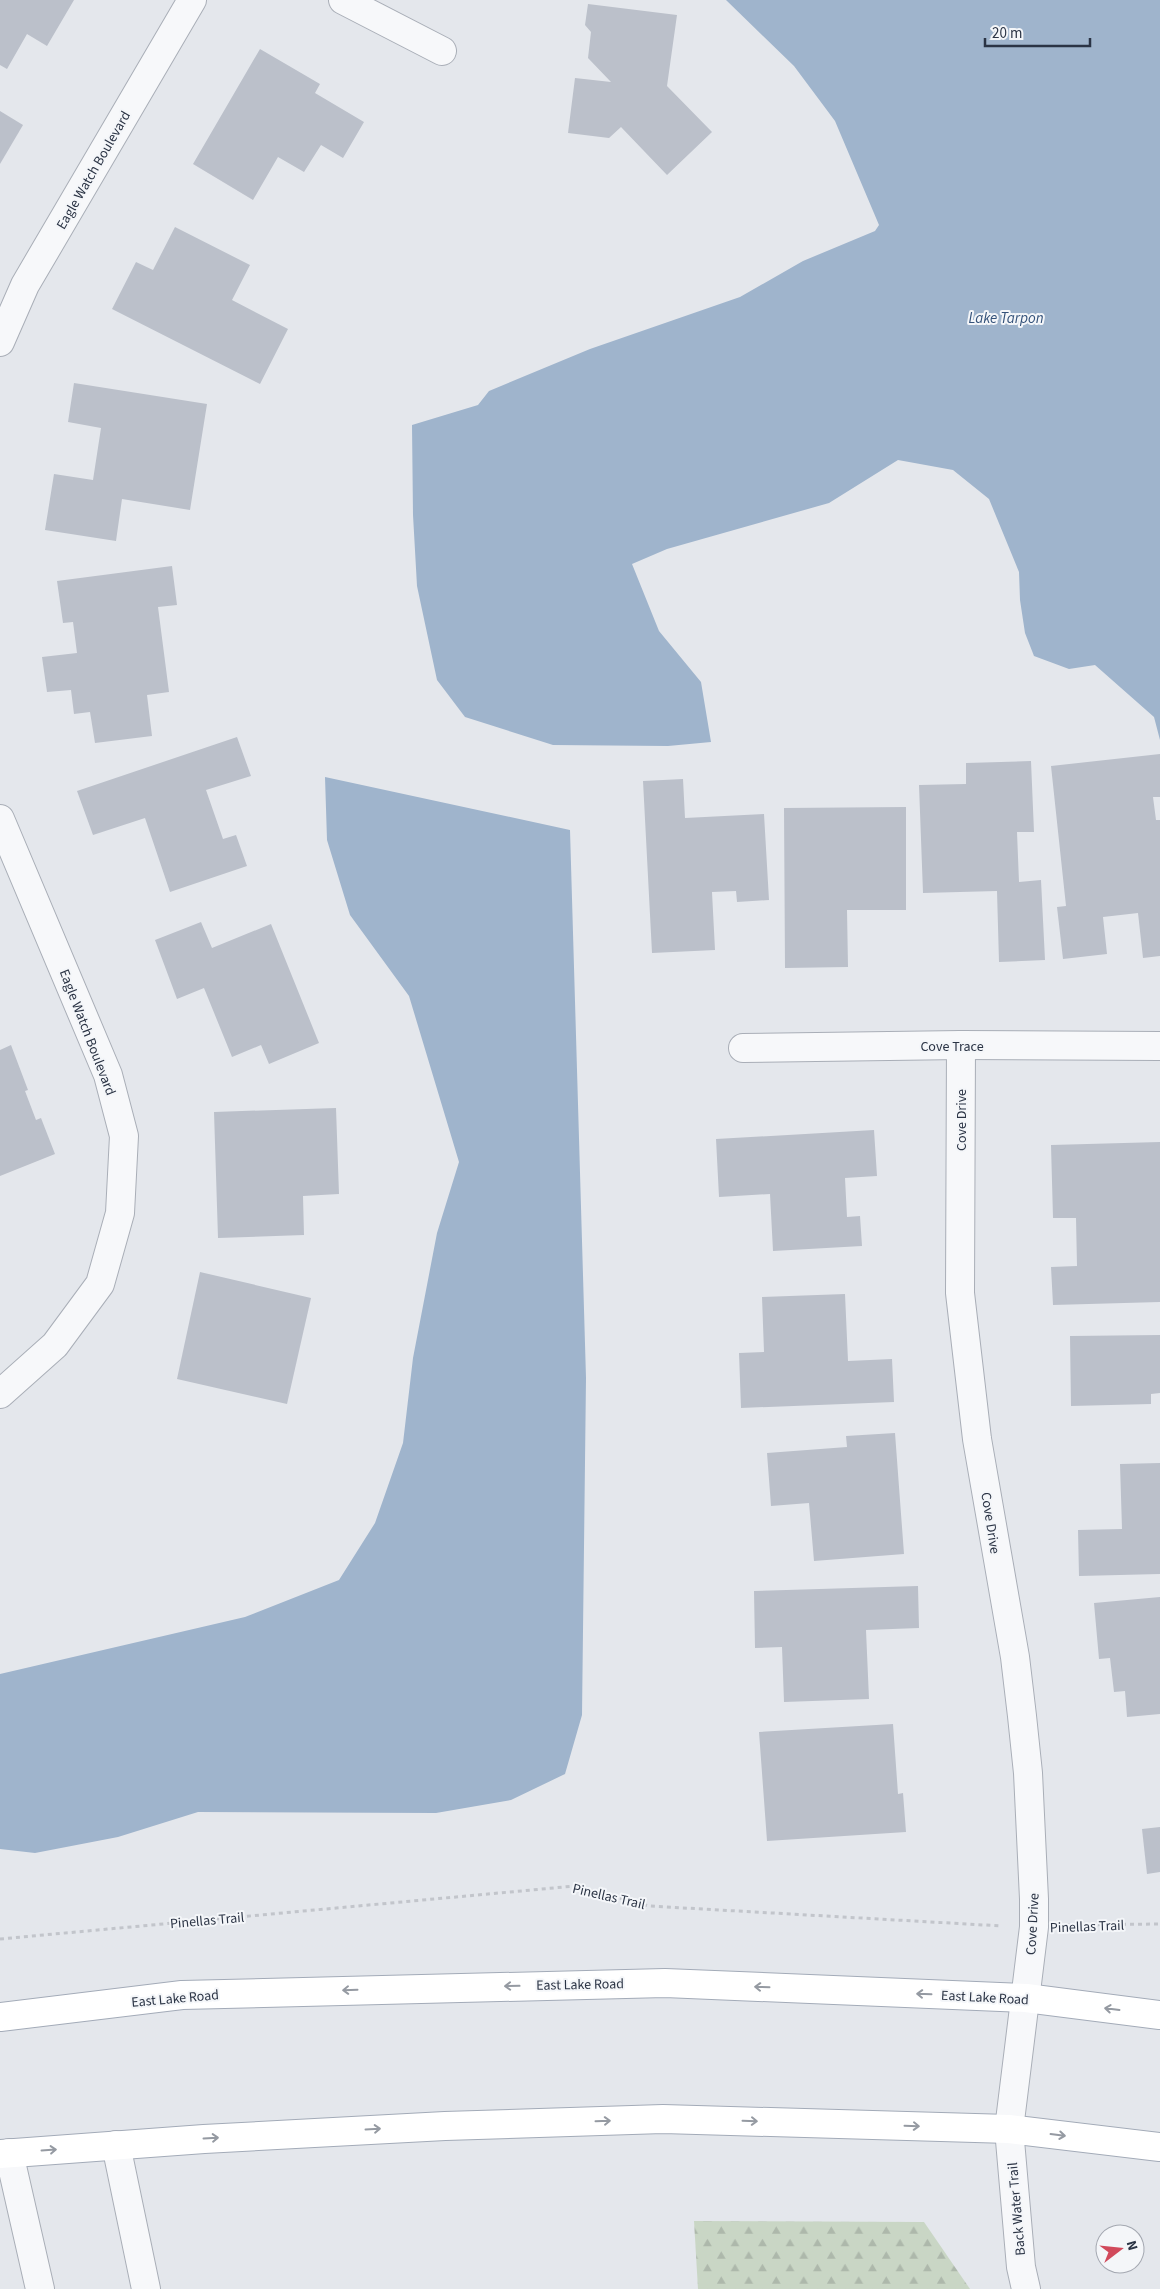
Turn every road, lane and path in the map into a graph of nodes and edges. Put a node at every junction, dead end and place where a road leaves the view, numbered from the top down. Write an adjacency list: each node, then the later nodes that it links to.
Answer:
1 (192, 0): 4 (street, Eagle Watch Boulevard)
2 (343, 0): 3 (street)
3 (442, 52)
4 (0, 342)
5 (0, 819): 9 (street, Eagle Watch Boulevard)
6 (961, 1045): 7 (street, Cove Trace); 8 (street, Cove Trace); 11 (street, Cove Drive)
7 (1160, 1046)
8 (743, 1048)
9 (0, 1394)
10 (1160, 1924): 11 (path, Pinellas Trail)
11 (1034, 1927): 12 (path, Pinellas Trail); 13 (street, Cove Drive)
12 (0, 1939)
13 (1026, 1998): 14 (main road, East Lake Road, one-way to 13); 15 (main road, East Lake Road, one-way to 15); 16 (street, Cove Drive)
14 (1160, 2015)
15 (0, 2017)
16 (1009, 2129): 17 (main road, one-way to 16); 18 (main road, one-way to 18); 22 (street, Back Water Trail)
17 (116, 2146): 19 (main road, one-way to 17); 21 (street)
18 (1160, 2147)
19 (4, 2154): 20 (street)
20 (40, 2289)
21 (146, 2289)
22 (1026, 2289)

